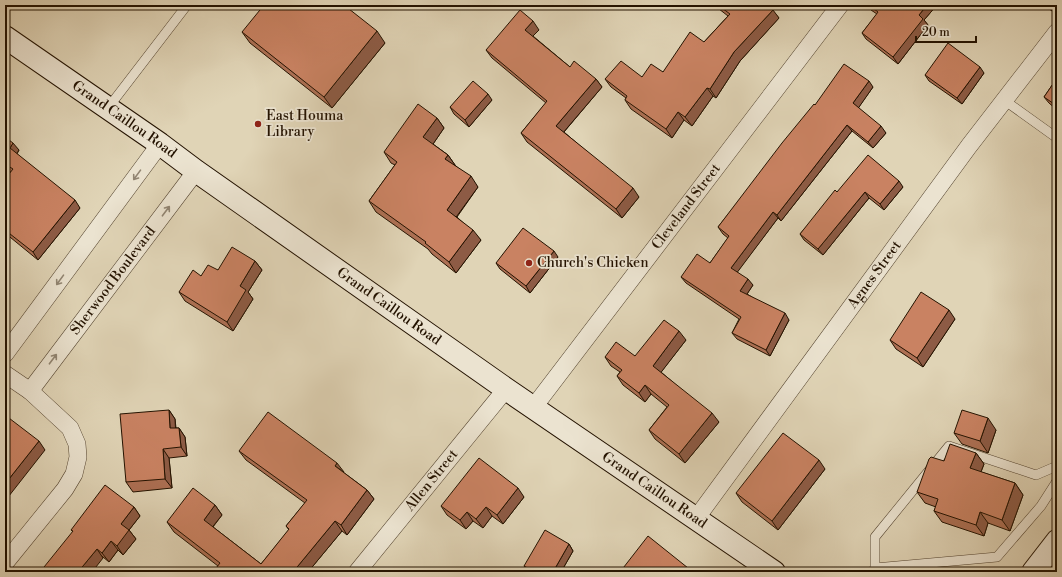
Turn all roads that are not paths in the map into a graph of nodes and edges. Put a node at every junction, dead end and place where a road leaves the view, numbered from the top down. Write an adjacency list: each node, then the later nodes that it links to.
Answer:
1 (187, 5): 6 (lane)
2 (840, 5): 14 (street, Cleveland Street)
3 (1057, 32): 5 (street, Agnes Street)
4 (5, 37): 6 (main road, Grand Caillou Road)
5 (1004, 100): 7 (lane); 17 (street, Agnes Street)
6 (108, 108): 8 (main road, Grand Caillou Road)
7 (1057, 138)
8 (160, 144): 9 (main road, Grand Caillou Road); 10 (street, one-way to 10)
9 (196, 171): 12 (main road, Grand Caillou Road); 13 (street, Sherwood Boulevard, one-way to 9)
10 (5, 354)
11 (5, 374): 13 (street)
12 (506, 389): 14 (main road, Grand Caillou Road); 21 (street, Allen Street)
13 (30, 391): 19 (street)
14 (533, 408): 17 (main road, Grand Caillou Road)
15 (1057, 466): 20 (lane)
16 (1057, 481): 20 (lane)
17 (695, 520): 22 (main road, Grand Caillou Road)
18 (1057, 541): 23 (main road)
19 (5, 563)
20 (874, 570)
21 (357, 572)
22 (774, 572)
23 (1034, 572)

